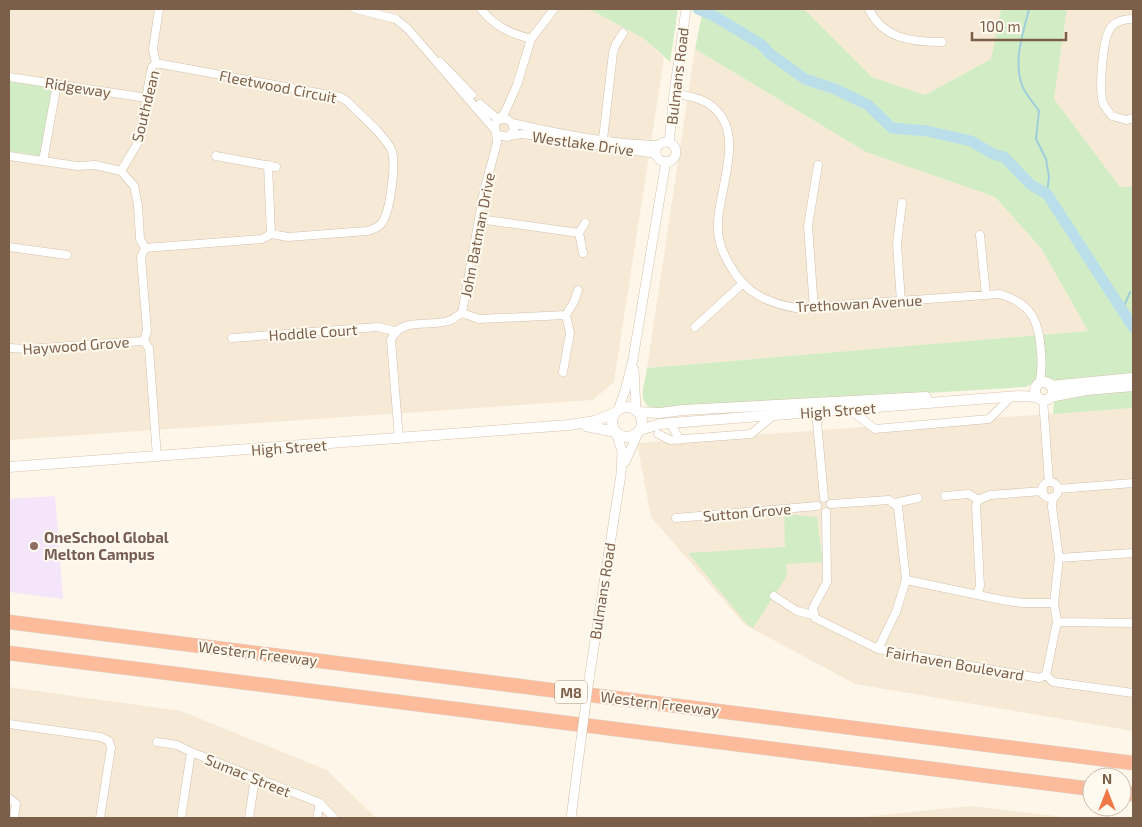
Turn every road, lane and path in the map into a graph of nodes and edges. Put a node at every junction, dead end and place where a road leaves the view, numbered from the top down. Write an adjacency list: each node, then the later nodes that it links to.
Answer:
1 (159, 9): 13 (street, Southdean)
2 (356, 9): 7 (street)
3 (481, 9): 10 (street)
4 (554, 9): 10 (street)
5 (686, 9): 16 (street, Bulmans Road)
6 (869, 9): 11 (street)
7 (371, 10): 12 (street)
8 (1133, 19): 19 (street)
9 (624, 32): 24 (street)
10 (531, 39): 17 (street)
11 (942, 42)
12 (429, 53): 20 (street); 22 (street)
13 (156, 63): 18 (street, Southdean); 41 (street, Fleetwood Circuit)
14 (9, 77): 15 (street, Ridgeway)
15 (57, 84): 18 (street, Ridgeway); 31 (street)
16 (674, 93): 25 (street, Bulmans Road); 47 (street, Trethowan Avenue)
17 (513, 94): 20 (street); 21 (street)
18 (147, 98): 36 (street, Southdean)
19 (1133, 118)
20 (500, 119): 21 (street); 22 (street)
21 (512, 122): 23 (street); 24 (street, Westlake Drive)
22 (496, 132): 23 (street); 30 (street, John Batman Drive)
23 (508, 136): 27 (street, Westlake Drive); 30 (street, John Batman Drive)
24 (603, 139): 26 (street, Westlake Drive)
25 (669, 143): 26 (street); 32 (street)
26 (659, 145): 27 (street)
27 (656, 154): 32 (street)
28 (9, 156): 31 (street)
29 (216, 156): 33 (street)
30 (493, 157): 38 (street, John Batman Drive)
31 (43, 161): 36 (street)
32 (666, 161): 59 (street)
33 (268, 165): 35 (street); 41 (street)
34 (818, 165): 51 (street)
35 (276, 167)
36 (121, 172): 44 (street)
37 (902, 203): 50 (street)
38 (479, 219): 40 (street); 52 (street, John Batman Drive)
39 (585, 223): 40 (street)
40 (579, 233): 45 (street)
41 (271, 234): 44 (street, Fleetwood Circuit)
42 (980, 235): 49 (street)
43 (9, 247): 46 (street)
44 (145, 248): 57 (street)
45 (583, 253)
46 (67, 255)
47 (742, 284): 51 (street, Trethowan Avenue); 54 (street)
48 (578, 290): 53 (street)
49 (986, 295): 50 (street, Trethowan Avenue); 63 (street, Trethowan Avenue)
50 (901, 302): 51 (street, Trethowan Avenue)
51 (814, 309)
52 (462, 313): 53 (street); 55 (street, John Batman Drive)
53 (566, 315): 60 (street)
54 (695, 327)
55 (394, 331): 56 (street, Hoddle Court); 75 (street)
56 (232, 338)
57 (144, 341): 58 (street, Haywood Grove); 77 (street)
58 (9, 348)
59 (633, 359): 66 (street); 67 (street)
60 (563, 372)
61 (1133, 378): 63 (main road, High Street)
62 (1133, 386): 63 (main road, High Street)
63 (1043, 390): 64 (main road, High Street); 67 (main road, High Street); 80 (street)
64 (1011, 397): 65 (main road, High Street); 65 (street)
65 (849, 409): 68 (main road, High Street)
66 (616, 411): 67 (main road); 71 (main road, High Street); 72 (main road)
67 (637, 411): 73 (main road)
68 (816, 411): 69 (main road, High Street); 86 (street)
69 (775, 414): 70 (main road, High Street); 76 (street)
70 (670, 423): 73 (main road, High Street); 76 (street)
71 (569, 425): 72 (main road, High Street); 75 (main road, High Street)
72 (616, 432): 73 (main road); 79 (street, Bulmans Road)
73 (639, 432): 79 (street, Bulmans Road)
74 (658, 434): 76 (street)
75 (399, 439): 77 (main road, High Street)
76 (680, 440)
77 (157, 457): 78 (main road, High Street)
78 (9, 467)
79 (621, 474): 122 (street, Bulmans Road, bridge)
80 (1049, 482): 82 (street); 83 (street)
81 (1133, 483): 82 (street)
82 (1058, 489): 85 (street)
83 (1043, 491): 85 (street); 88 (street)
84 (945, 496): 88 (street)
85 (1053, 497): 95 (street, Fairhaven Boulevard)
86 (824, 498): 89 (street); 91 (street)
87 (918, 498): 90 (street)
88 (978, 500): 97 (street)
89 (831, 504): 90 (street); 92 (street)
90 (896, 504): 96 (street)
91 (817, 506): 92 (street); 93 (street, Sutton Grove)
92 (826, 512): 100 (street)
93 (676, 518)
94 (1133, 553): 95 (street)
95 (1060, 558): 99 (street, Fairhaven Boulevard)
96 (906, 580): 97 (street); 104 (street)
97 (977, 594): 99 (street)
98 (774, 596): 100 (street, Fairhaven Boulevard)
99 (1054, 603): 102 (street, Fairhaven Boulevard)
100 (813, 615): 104 (street, Fairhaven Boulevard)
101 (9, 622): 111 (highway, Western Freeway / M8)
102 (1057, 622): 103 (street); 106 (street, Fairhaven Boulevard)
103 (1133, 623)
104 (878, 649): 106 (street, Fairhaven Boulevard)
105 (9, 653): 113 (highway, Western Freeway / M8)
106 (1046, 676): 107 (street)
107 (1133, 693)
108 (9, 724): 117 (street)
109 (157, 742): 110 (street)
110 (191, 752): 112 (street, Sumac Street); 118 (street, Sumac Street)
111 (1133, 763)
112 (255, 778): 115 (street, Sumac Street); 119 (street)
113 (1082, 788)
114 (9, 798): 116 (street)
115 (320, 803): 120 (street); 121 (street, Sumac Street)
116 (14, 818)
117 (100, 818)
118 (181, 818)
119 (249, 818)
120 (317, 818)
121 (334, 818)
122 (571, 818)

